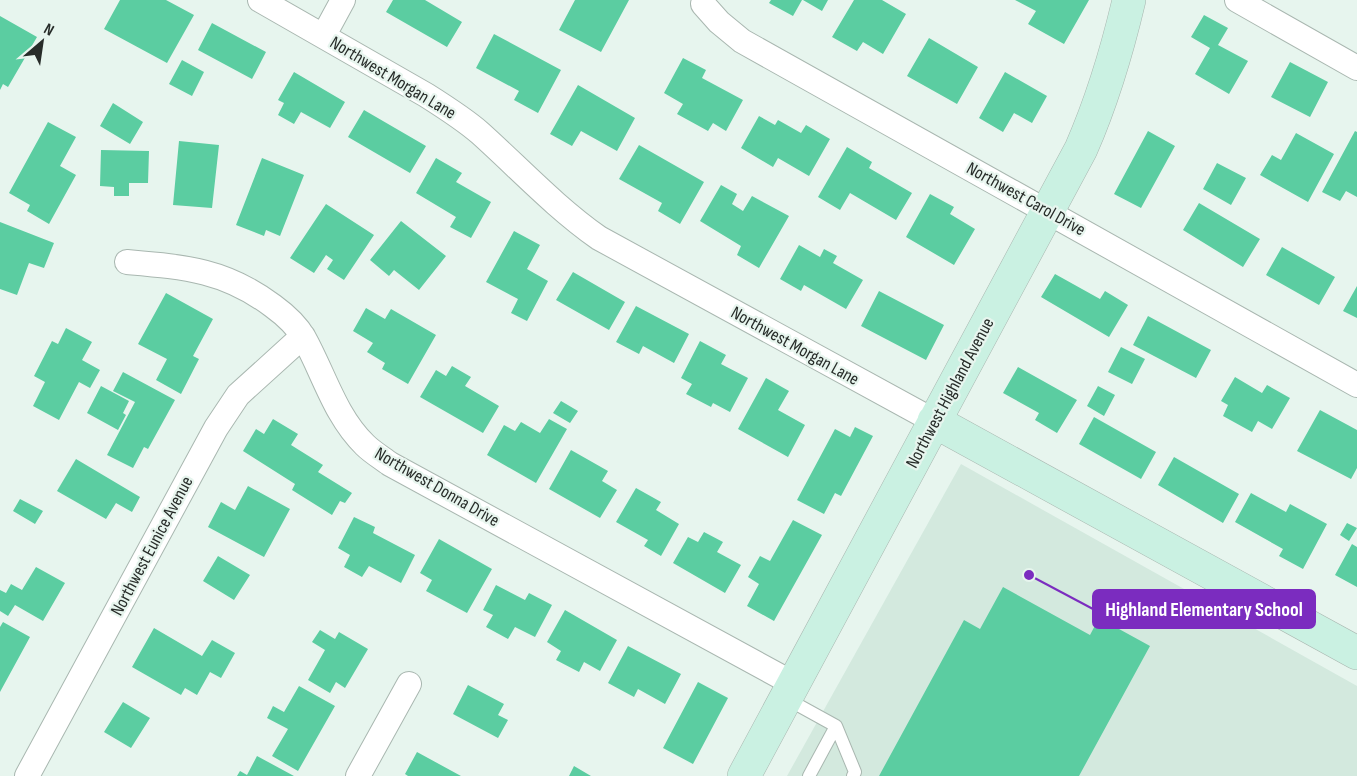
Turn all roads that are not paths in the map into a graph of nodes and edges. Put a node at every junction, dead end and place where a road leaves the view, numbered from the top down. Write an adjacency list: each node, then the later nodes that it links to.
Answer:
1 (260, 0): 6 (street, Northwest Morgan Lane)
2 (343, 0): 6 (street)
3 (1129, 0): 8 (main road, Northwest Highland Avenue)
4 (1237, 0): 7 (street)
5 (703, 4): 8 (street, Northwest Carol Drive)
6 (324, 35): 12 (street, Northwest Morgan Lane)
7 (1357, 68)
8 (1048, 211): 11 (street, Northwest Carol Drive); 12 (main road, Northwest Highland Avenue)
9 (127, 262): 10 (street, Northwest Donna Drive)
10 (303, 336): 15 (street, Northwest Donna Drive); 17 (street, Northwest Eunice Avenue)
11 (1357, 385)
12 (934, 421): 13 (main road, Northwest Morgan Lane); 15 (main road, Northwest Highland Avenue)
13 (1357, 653)
14 (409, 684): 18 (street)
15 (790, 691): 16 (lane); 19 (main road, Northwest Highland Avenue)
16 (836, 726): 20 (lane); 21 (lane)
17 (27, 776)
18 (358, 776)
19 (744, 776)
20 (809, 776)
21 (853, 776)

